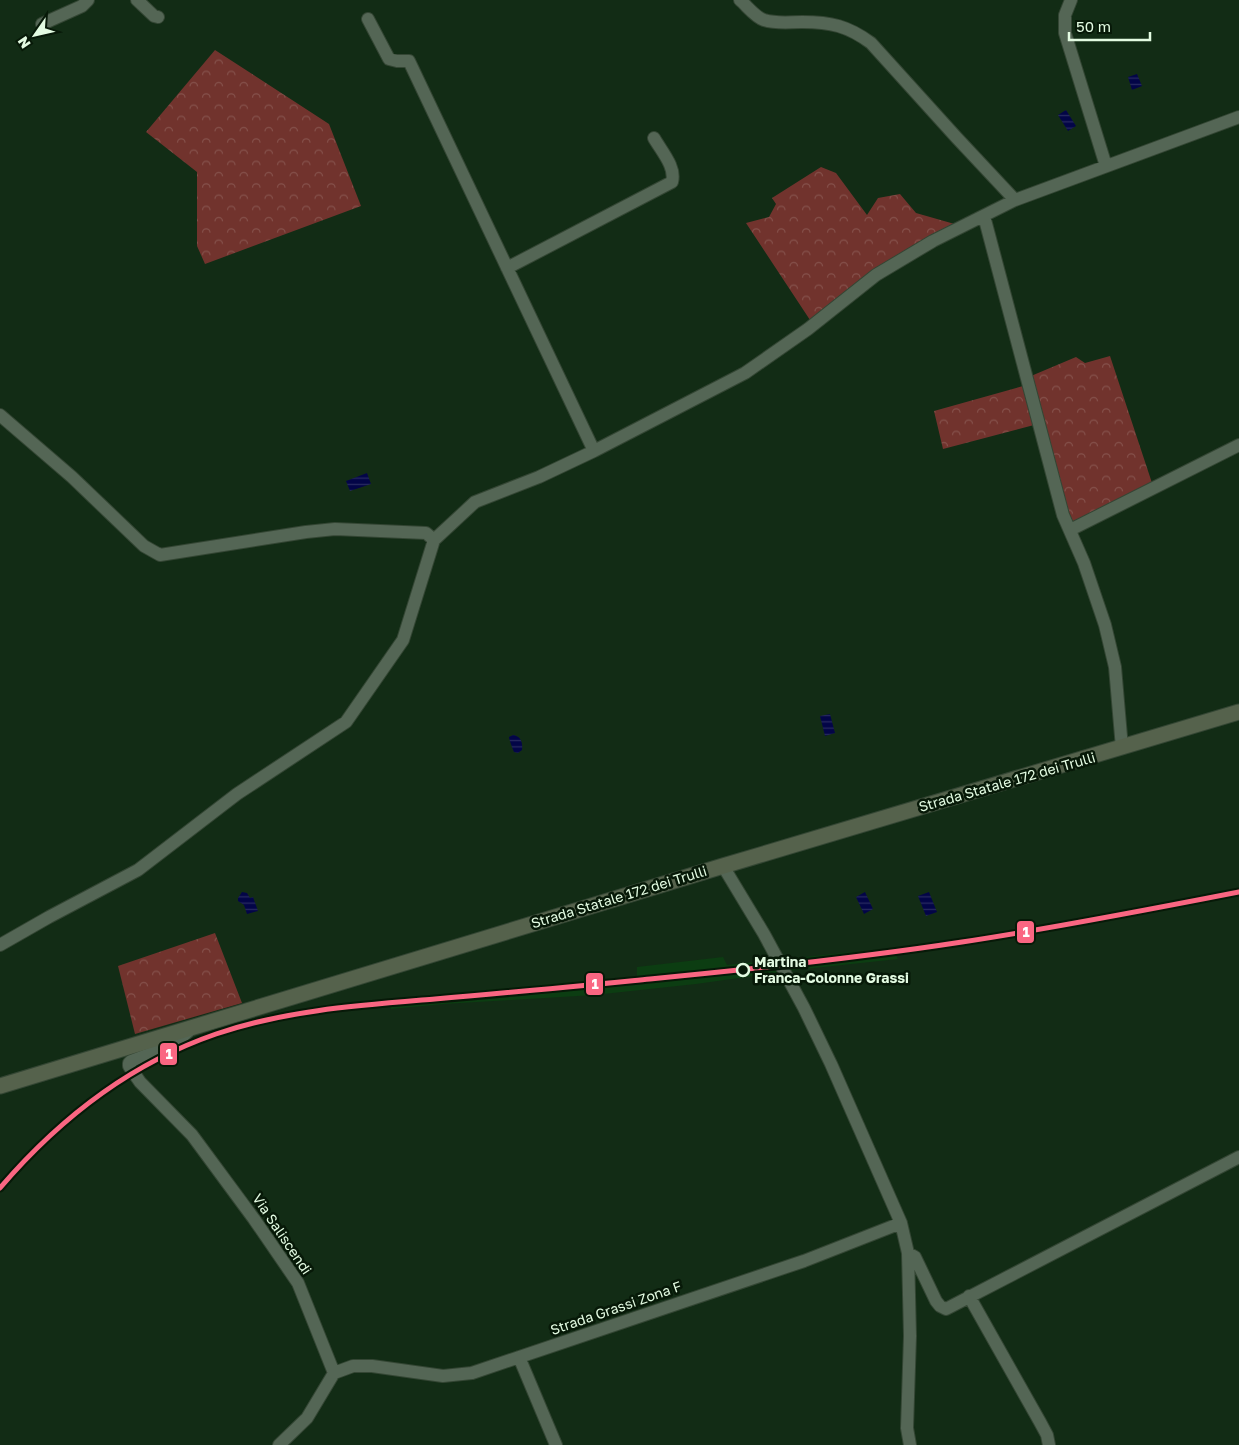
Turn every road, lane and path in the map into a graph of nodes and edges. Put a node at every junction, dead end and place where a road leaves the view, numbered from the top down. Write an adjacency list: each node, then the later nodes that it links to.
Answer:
1 (88, 0): 7 (street)
2 (137, 0): 5 (street)
3 (740, 0): 11 (street)
4 (1071, 0): 10 (street)
5 (158, 17)
6 (368, 19): 13 (street)
7 (42, 24)
8 (1239, 118): 10 (street)
9 (654, 138): 13 (street)
10 (1106, 166): 11 (street)
11 (1016, 200): 12 (street)
12 (984, 216): 16 (street); 17 (street)
13 (507, 268): 16 (street)
14 (0, 415): 18 (street)
15 (1239, 445): 17 (street)
16 (594, 451): 18 (street)
17 (1070, 530): 20 (street)
18 (434, 540): 22 (street)
19 (1239, 712): 20 (main road, Strada Statale 172 dei Trulli)
20 (1122, 748): 21 (main road, Strada Statale 172 dei Trulli)
21 (723, 866): 23 (main road, Strada Statale 172 dei Trulli); 26 (street)
22 (0, 945)
23 (192, 1028): 24 (main road, Strada Statale 172 dei Trulli); 30 (street, Via Saliscendi)
24 (0, 1086)
25 (1239, 1157): 28 (street)
26 (902, 1223): 27 (street); 29 (street, Strada Grassi Zona F)
27 (908, 1253): 28 (street); 33 (street)
28 (969, 1296): 34 (street)
29 (519, 1357): 30 (street, Strada Grassi Zona F); 32 (street)
30 (334, 1373): 31 (street)
31 (279, 1445)
32 (556, 1445)
33 (910, 1445)
34 (1049, 1445)

